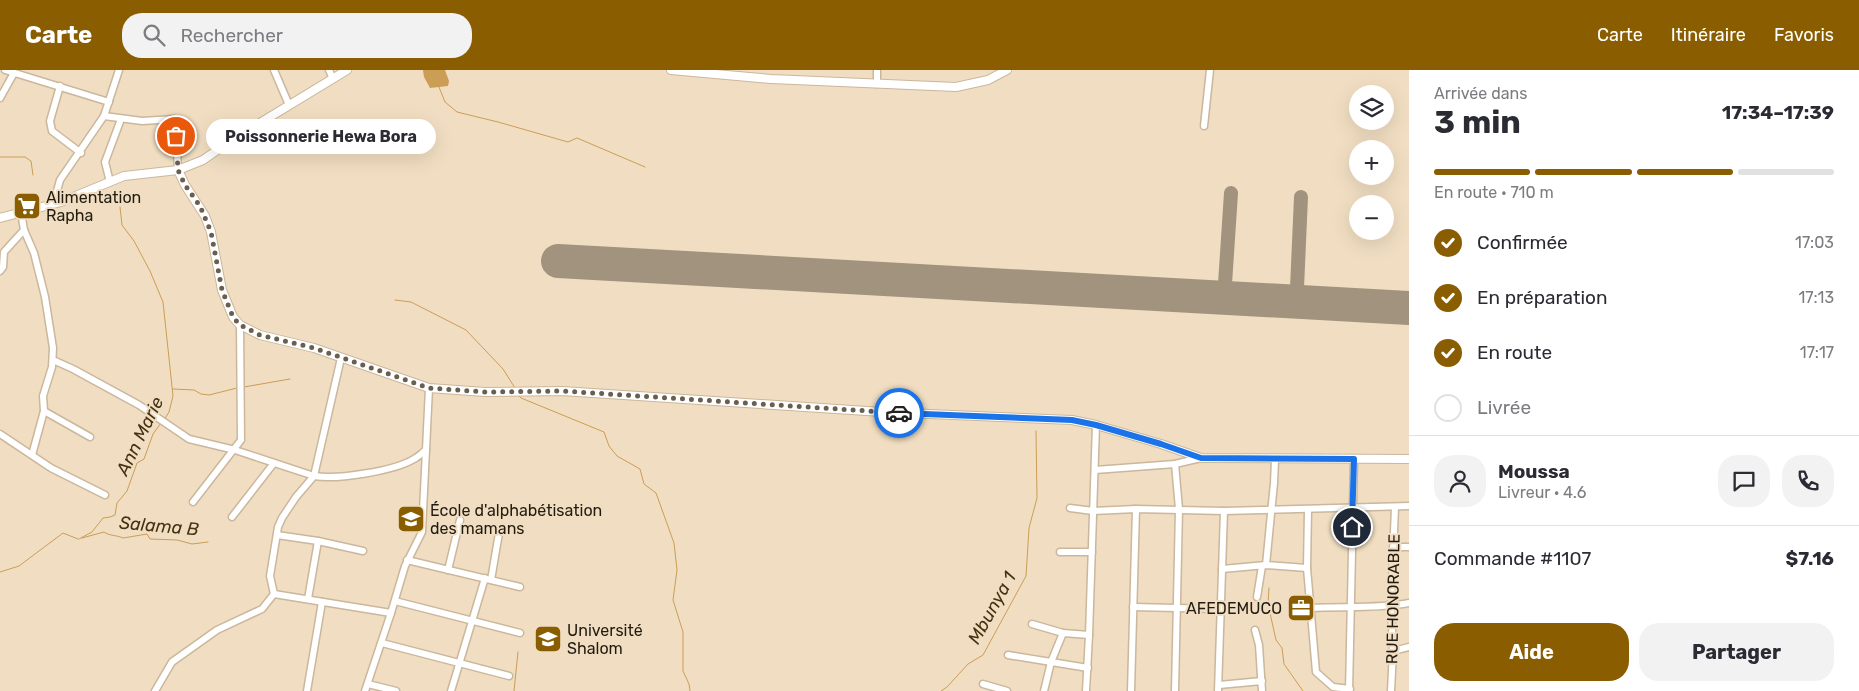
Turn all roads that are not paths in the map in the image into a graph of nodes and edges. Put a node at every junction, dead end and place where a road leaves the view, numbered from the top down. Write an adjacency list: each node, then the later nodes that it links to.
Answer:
1 (5, 70): 10 (street)
2 (119, 70): 15 (street)
3 (274, 70): 16 (street)
4 (329, 70): 11 (street)
5 (347, 70): 11 (street)
6 (671, 70): 12 (street)
7 (876, 70): 12 (street)
8 (1007, 70): 12 (street)
9 (1210, 70): 19 (street)
10 (18, 72): 13 (street); 14 (street)
11 (333, 78): 16 (street)
12 (877, 84)
13 (60, 86): 15 (street); 20 (street)
14 (0, 98)
15 (108, 102): 17 (street)
16 (289, 105): 21 (street)
17 (104, 116): 18 (street); 20 (street)
18 (121, 119): 21 (street); 22 (street)
19 (1204, 126)
20 (80, 153): 23 (street)
21 (178, 170): 22 (street); 28 (street)
22 (110, 182): 23 (street)
23 (61, 202): 24 (street)
24 (21, 212): 25 (street); 26 (street)
25 (0, 218)
26 (24, 230): 27 (street); 30 (street)
27 (0, 271)
28 (240, 325): 29 (street); 36 (street)
29 (341, 358): 31 (street); 46 (street)
30 (53, 360): 32 (street); 36 (street)
31 (429, 388): 33 (street); 37 (street)
32 (44, 411): 35 (street); 38 (street)
33 (1096, 425): 39 (street); 45 (street)
34 (0, 434): 38 (street)
35 (90, 437)
36 (235, 450): 43 (street); 48 (street)
37 (426, 450): 46 (street); 69 (street)
38 (32, 455): 47 (street)
39 (1201, 458): 42 (street); 44 (street)
40 (1354, 459): 41 (street); 42 (street); 50 (street)
41 (1409, 459)
42 (1275, 460): 53 (street)
43 (274, 463): 46 (street); 59 (street)
44 (1175, 464): 45 (street); 55 (street)
45 (1095, 470): 57 (street)
46 (314, 476): 62 (street)
47 (106, 495)
48 (192, 502)
49 (1409, 506): 51 (street)
50 (1352, 507): 51 (street); 56 (street); 82 (street)
51 (1395, 507): 64 (street, RUE HONORABLE)
52 (1070, 508): 57 (street)
53 (1271, 508): 56 (street); 58 (street); 70 (street)
54 (1136, 509): 55 (street); 57 (street); 84 (street)
55 (1179, 509): 58 (street); 85 (street)
56 (1308, 510): 72 (street)
57 (1093, 511): 68 (street)
58 (1224, 511): 71 (street)
59 (232, 517)
60 (460, 520): 73 (street)
61 (499, 533): 74 (street)
62 (277, 534): 63 (street); 76 (street)
63 (318, 541): 66 (street); 78 (street)
64 (1393, 547): 65 (street); 83 (street, RUE HONORABLE)
65 (1409, 547)
66 (362, 551)
67 (1060, 552): 68 (street)
68 (1092, 552): 94 (street)
69 (407, 560): 73 (street); 79 (street)
70 (1264, 566): 71 (street); 72 (street); 77 (street)
71 (1222, 568): 87 (street)
72 (1307, 568): 86 (street)
73 (448, 570): 74 (street)
74 (488, 579): 75 (street); 89 (street)
75 (520, 587)
76 (274, 594): 78 (street); 108 (street)
77 (1257, 597)
78 (308, 599): 80 (street)
79 (395, 601): 88 (street); 89 (street)
80 (322, 602): 88 (street); 109 (street)
81 (1409, 603): 83 (street)
82 (1350, 606): 83 (street); 86 (street); 107 (street)
83 (1391, 606): 97 (street, RUE HONORABLE)
84 (1133, 607): 85 (street); 116 (street)
85 (1176, 608): 87 (street); 117 (street)
86 (1310, 608): 107 (street)
87 (1220, 609): 106 (street)
88 (391, 613): 95 (street)
89 (473, 621): 92 (street); 100 (street)
90 (1032, 624): 93 (street)
91 (1255, 630): 103 (street)
92 (520, 633)
93 (1063, 633): 94 (street); 99 (street)
94 (1089, 636): 101 (street)
95 (382, 643): 100 (street); 104 (street)
96 (1409, 647): 97 (street)
97 (1393, 652): 119 (street, RUE HONORABLE)
98 (1008, 655): 99 (street)
99 (1051, 662): 101 (street); 114 (street)
100 (461, 664): 102 (street); 112 (street)
101 (1088, 668): 115 (street)
102 (509, 676)
103 (1262, 680): 106 (street); 118 (street)
104 (368, 684): 110 (street); 111 (street)
105 (983, 684): 113 (street)
106 (1219, 688)
107 (1350, 690)
108 (155, 691)
109 (308, 691)
110 (365, 691)
111 (396, 691)
112 (451, 691)
113 (1007, 691)
114 (1044, 691)
115 (1086, 691)
116 (1131, 691)
117 (1175, 691)
118 (1262, 691)
119 (1391, 691)

